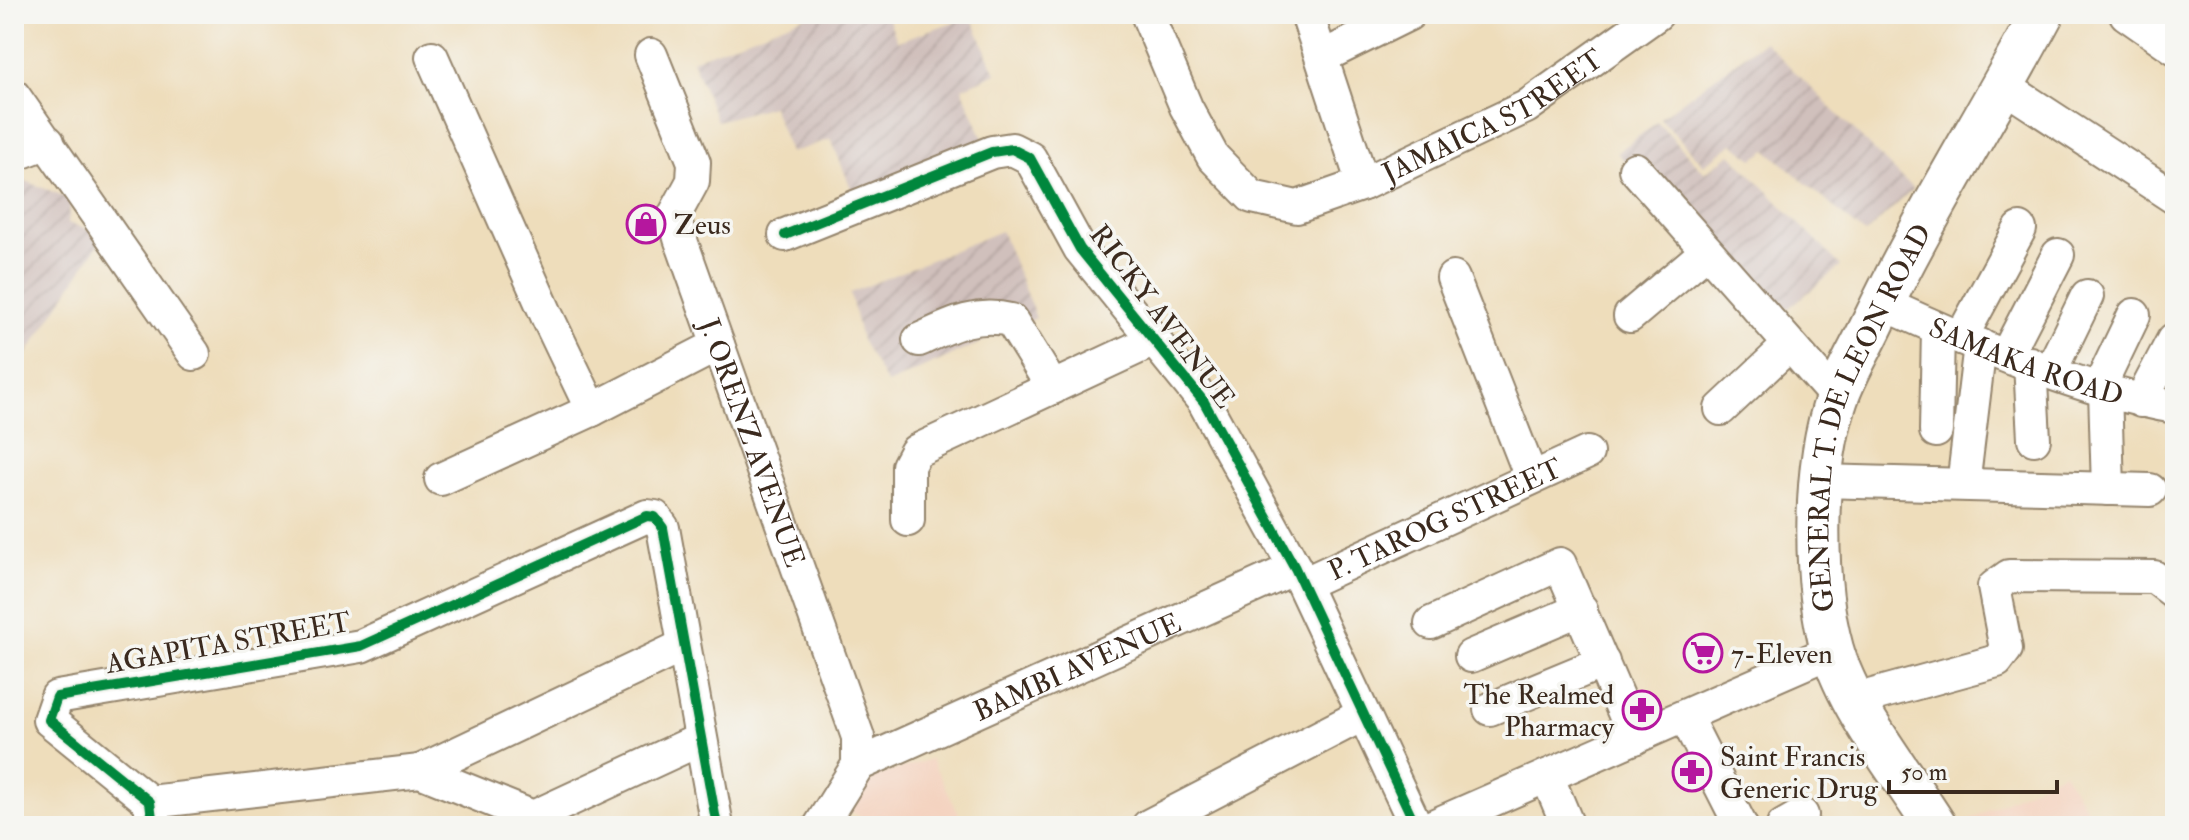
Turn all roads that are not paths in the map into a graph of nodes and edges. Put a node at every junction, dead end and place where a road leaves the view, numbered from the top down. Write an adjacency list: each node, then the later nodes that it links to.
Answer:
1 (1147, 14): 16 (street, JAMAICA STREET)
2 (1307, 14): 9 (street, JAMAICA STREET)
3 (1409, 14): 9 (street)
4 (1657, 14): 16 (street, JAMAICA STREET)
5 (2042, 14): 11 (main road, GENERAL T. DE LEON ROAD)
6 (2126, 14): 7 (street)
7 (2175, 48)
8 (651, 55): 30 (street, J. ORENZ AVENUE)
9 (1324, 56): 16 (street, JAMAICA STREET)
10 (432, 57): 40 (street)
11 (2002, 85): 17 (street); 24 (main road, GENERAL T. DE LEON ROAD)
12 (14, 96): 13 (street)
13 (48, 142): 14 (street); 33 (street)
14 (14, 155)
15 (1635, 169): 20 (street)
16 (1363, 184)
17 (2175, 198)
18 (2020, 229): 32 (street)
19 (785, 235): 29 (street, RICKY AVENUE)
20 (1707, 251): 26 (street); 31 (street)
21 (2058, 255): 32 (street)
22 (1453, 278): 45 (street)
23 (2087, 296): 32 (street)
24 (1882, 303): 32 (street, SAMAKA ROAD); 36 (main road, GENERAL T. DE LEON ROAD)
25 (2134, 315): 35 (street)
26 (1630, 316)
27 (919, 340): 34 (street)
28 (2173, 340): 37 (street)
29 (1152, 341): 34 (street); 51 (street, RICKY AVENUE)
30 (718, 345): 40 (street); 65 (street, J. ORENZ AVENUE)
31 (1789, 345): 36 (street); 39 (street)
32 (1995, 350): 35 (street, SAMAKA ROAD); 41 (street); 42 (street); 44 (street)
33 (194, 354)
34 (1053, 388): 50 (street)
35 (2102, 389): 37 (street, SAMAKA ROAD); 48 (street)
36 (1837, 398): 47 (main road, GENERAL T. DE LEON ROAD)
37 (2141, 401): 38 (street, SAMAKA ROAD)
38 (2175, 407)
39 (1721, 409)
40 (592, 410): 46 (street)
41 (1936, 431)
42 (2034, 439)
43 (1587, 453): 45 (street, P. TAROG STREET)
44 (1965, 469)
45 (1531, 477): 51 (street, P. TAROG STREET)
46 (441, 479)
47 (1820, 481): 48 (street); 56 (main road, GENERAL T. DE LEON ROAD)
48 (2108, 489): 49 (street)
49 (2150, 490)
50 (908, 520)
51 (1299, 576): 61 (street, RICKY AVENUE); 65 (street, BAMBI AVENUE)
52 (2175, 593): 59 (street)
53 (1581, 609): 54 (street); 57 (street); 58 (street)
54 (1431, 623)
55 (683, 646): 64 (street); 66 (street); 68 (street, AGAPITA STREET)
56 (1832, 651): 59 (main road, GENERAL T. DE LEON ROAD); 62 (street)
57 (1471, 656)
58 (1603, 662): 60 (street); 63 (street)
59 (1855, 700): 76 (main road, GENERAL T. DE LEON ROAD)
60 (1490, 709)
61 (1362, 715): 71 (street); 72 (street, RICKY AVENUE)
62 (1685, 716): 63 (street); 75 (street)
63 (1635, 738): 67 (street)
64 (699, 740): 66 (street); 69 (street)
65 (858, 765): 70 (street)
66 (420, 771): 68 (street)
67 (1547, 776): 73 (street); 74 (street)
68 (151, 814)
69 (717, 826)
70 (820, 826)
71 (1148, 826)
72 (1416, 826)
73 (1433, 826)
74 (1568, 826)
75 (1741, 826)
76 (1935, 826)

